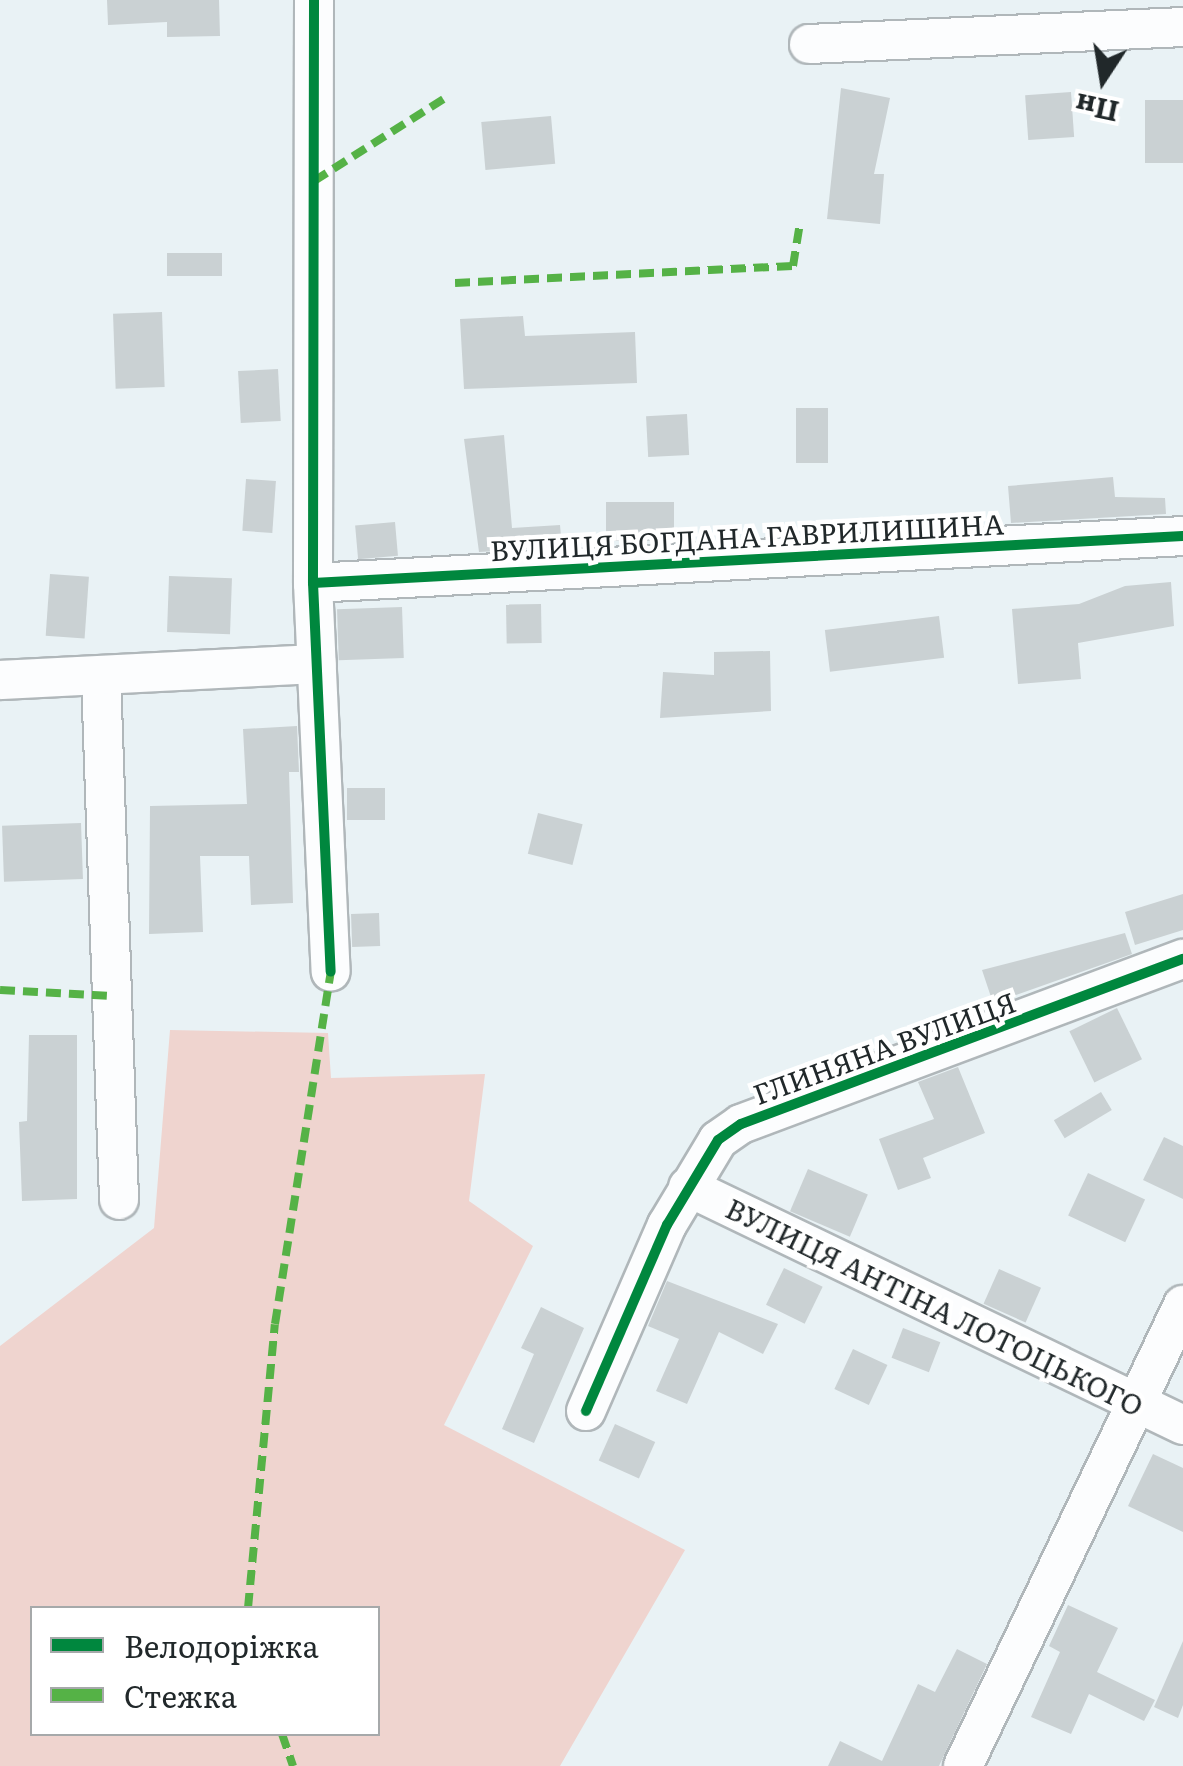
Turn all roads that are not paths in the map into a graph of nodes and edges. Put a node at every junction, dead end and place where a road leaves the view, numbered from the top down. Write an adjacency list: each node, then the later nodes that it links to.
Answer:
1 (314, 0): 5 (street)
2 (1183, 27): 3 (street)
3 (808, 44)
4 (1183, 536): 5 (street, ВУЛИЦЯ БОГДАНА ГАВРИЛИШИНА)
5 (313, 583): 6 (street)
6 (316, 664): 7 (street); 10 (street)
7 (101, 676): 8 (street); 12 (street)
8 (0, 680)
9 (1183, 959): 11 (street, ГЛИНЯНА ВУЛИЦЯ)
10 (330, 972)
11 (688, 1186): 14 (street, ВУЛИЦЯ АНТІНА ЛОТОЦЬКОГО); 15 (street, ГЛИНЯНА ВУЛИЦЯ)
12 (119, 1200)
13 (1183, 1305): 14 (street)
14 (1139, 1405): 16 (street, ВУЛИЦЯ АНТІНА ЛОТОЦЬКОГО); 17 (street)
15 (586, 1411)
16 (1183, 1424)
17 (962, 1766)

